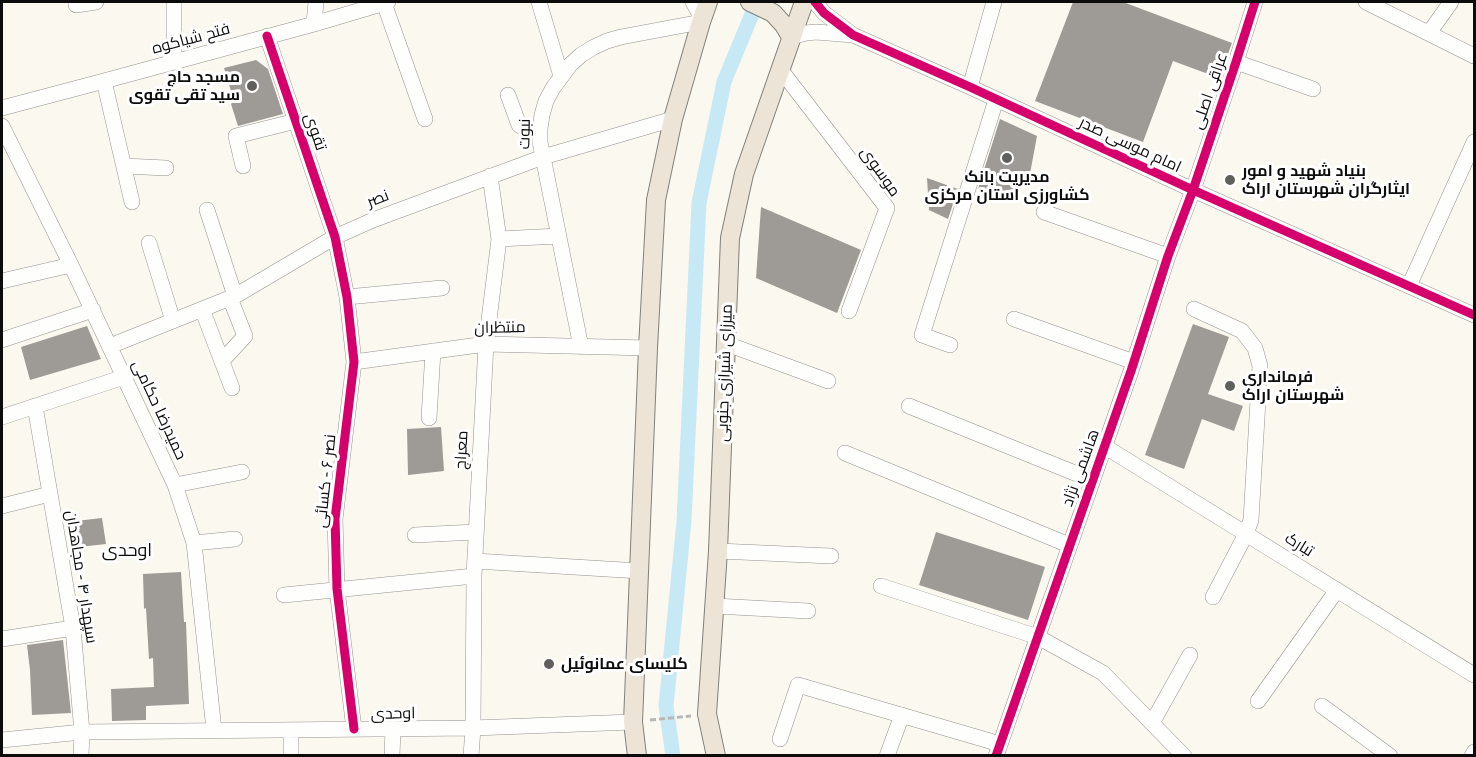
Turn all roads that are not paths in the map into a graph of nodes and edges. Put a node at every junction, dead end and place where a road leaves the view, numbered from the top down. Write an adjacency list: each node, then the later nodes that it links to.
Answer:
1 (96, 2): 15 (street)
2 (174, 2): 23 (street)
3 (316, 2): 17 (street)
4 (386, 2): 17 (street, فتح شیاکوه); 33 (street)
5 (539, 2): 26 (street)
6 (693, 2): 16 (street)
7 (717, 2): 16 (main road)
8 (750, 2): 21 (main road)
9 (804, 2): 21 (main road, میرزای شیرازی جنوبی)
10 (815, 2): 19 (street, امام موسی صدر)
11 (994, 2): 28 (street)
12 (1255, 2): 24 (street, عراقی اصلی)
13 (1366, 2): 18 (street)
14 (1451, 2): 18 (street)
15 (76, 5)
16 (704, 14): 26 (street, نبوت); 34 (main road)
17 (314, 24): 20 (street, فتح شیاکوه)
18 (1429, 33): 22 (street)
19 (853, 35): 21 (street, امام موسی صدر); 28 (street, امام موسی صدر)
20 (267, 36): 23 (street, فتح شیاکوه); 35 (street, تقوی)
21 (791, 37): 25 (main road, میرزای شیرازی جنوبی)
22 (1474, 56)
23 (174, 62): 27 (street, فتح شیاکوه)
24 (1236, 63): 29 (street); 44 (street, عراقی اصلی)
25 (780, 69): 62 (street, موسوی); 68 (main road, میرزای شیرازی جنوبی)
26 (561, 76): 37 (street, نبوت)
27 (104, 81): 32 (street, فتح شیاکوه); 40 (street)
28 (970, 87): 31 (street, امام موسی صدر)
29 (1313, 89)
30 (508, 95): 37 (street)
31 (996, 100): 44 (street, امام موسی صدر); 69 (street)
32 (2, 108)
33 (425, 118)
34 (673, 119): 39 (street, نصر); 72 (main road)
35 (296, 121): 41 (street); 49 (street, تقوی)
36 (2, 126): 53 (street, حمیدرضا حکامی)
37 (540, 129): 39 (street, نبوت)
38 (1474, 142): 55 (street)
39 (543, 157): 43 (street, نصر); 48 (street, نبوت)
40 (124, 166): 42 (street); 45 (street)
41 (243, 166)
42 (165, 168)
43 (490, 176): 49 (street, نصر); 50 (street, معراج)
44 (1193, 190): 52 (street, هاشمی نژاد); 55 (street, امام موسی صدر)
45 (132, 202)
46 (207, 210): 57 (street)
47 (1044, 212): 52 (street)
48 (559, 236): 50 (street); 71 (street, نبوت)
49 (335, 237): 57 (street, نصر); 58 (street, نصر ۶ - کسائی)
50 (499, 239): 67 (street, معراج)
51 (149, 243): 65 (street)
52 (1168, 256): 76 (street, هاشمی نژاد)
53 (71, 265): 54 (street); 61 (street, حمیدرضا حکامی)
54 (2, 281)
55 (1409, 286): 63 (street, امام موسی صدر)
56 (442, 288): 58 (street)
57 (232, 297): 59 (street, نصر); 74 (street)
58 (347, 297): 75 (street, نصر ۶ - کسائی)
59 (202, 309): 65 (street, نصر); 74 (street)
60 (1194, 309): 92 (street)
61 (93, 310): 66 (street); 70 (street, حمیدرضا حکامی)
62 (849, 311)
63 (1474, 315)
64 (1014, 319): 76 (street)
65 (173, 321): 70 (street, نصر)
66 (2, 340)
67 (486, 344): 71 (street, منتظران); 73 (street, منتظران); 91 (street, معراج)
68 (727, 344): 78 (street); 97 (main road, میرزای شیرازی جنوبی)
69 (950, 345)
70 (110, 346): 77 (street, حمیدرضا حکامی)
71 (581, 347): 72 (street, منتظران)
72 (648, 348): 100 (main road)
73 (433, 351): 75 (street, منتظران); 83 (street)
74 (222, 361): 79 (street)
75 (354, 362): 103 (street, نصر ۶ - کسائی)
76 (1134, 362): 84 (street, هاشمی نژاد)
77 (124, 377): 80 (street); 88 (street, حمیدرضا حکامی)
78 (828, 381)
79 (232, 388)
80 (35, 406): 82 (street); 89 (street, سپهدار ۴ - مجاهدان)
81 (909, 406): 87 (street)
82 (2, 417)
83 (429, 418)
84 (1104, 446): 87 (street, هاشمی نژاد); 92 (street, تبارک)
85 (845, 453): 96 (street)
86 (242, 472): 88 (street)
87 (1092, 480): 96 (street, هاشمی نژاد)
88 (174, 485): 95 (street, حمیدرضا حکامی)
89 (50, 494): 90 (street); 109 (street, سپهدار ۴ - مجاهدان)
90 (2, 506)
91 (476, 532): 93 (street); 99 (street, معراج)
92 (1246, 534): 104 (street, تبارک); 106 (street)
93 (415, 535)
94 (235, 539): 95 (street)
95 (194, 543): 122 (street, حمیدرضا حکامی)
96 (1069, 545): 110 (street, هاشمی نژاد)
97 (718, 551): 98 (street); 107 (main road, میرزای شیرازی جنوبی)
98 (831, 556)
99 (475, 561): 100 (street); 101 (street, معراج)
100 (639, 571): 117 (main road)
101 (474, 576): 103 (street); 119 (street, معراج)
102 (881, 586): 110 (street)
103 (337, 589): 105 (street); 120 (street, نصر ۶ - کسائی)
104 (1337, 590): 113 (street, تبارک); 114 (street)
105 (284, 595)
106 (1213, 597)
107 (716, 606): 108 (street); 133 (main road, میرزای شیرازی جنوبی)
108 (808, 611)
109 (73, 628): 111 (street); 124 (street, سپهدار ۴ - مجاهدان)
110 (1038, 637): 118 (street); 127 (street, هاشمی نژاد)
111 (2, 639)
112 (1190, 655): 118 (street)
113 (1474, 675)
114 (1258, 701)
115 (1322, 706): 136 (street)
116 (902, 715): 125 (street); 127 (street); 134 (street)
117 (633, 722): 119 (street, اوحدی); 132 (main road)
118 (1152, 723): 135 (street)
119 (473, 728): 121 (street, اوحدی); 131 (street, معراج)
120 (354, 729): 121 (street, اوحدی); 123 (street, اوحدی)
121 (393, 729): 130 (street)
122 (214, 730): 123 (street, اوحدی); 124 (street, اوحدی)
123 (291, 730): 129 (street)
124 (82, 732): 126 (street, اوحدی); 128 (street, سپهدار ۴ - مجاهدان)
125 (780, 739)
126 (2, 740)
127 (998, 750)
128 (81, 756)
129 (291, 756)
130 (392, 756)
131 (471, 756)
132 (637, 756)
133 (716, 756)
134 (887, 756)
135 (1184, 756)
136 (1390, 756)

